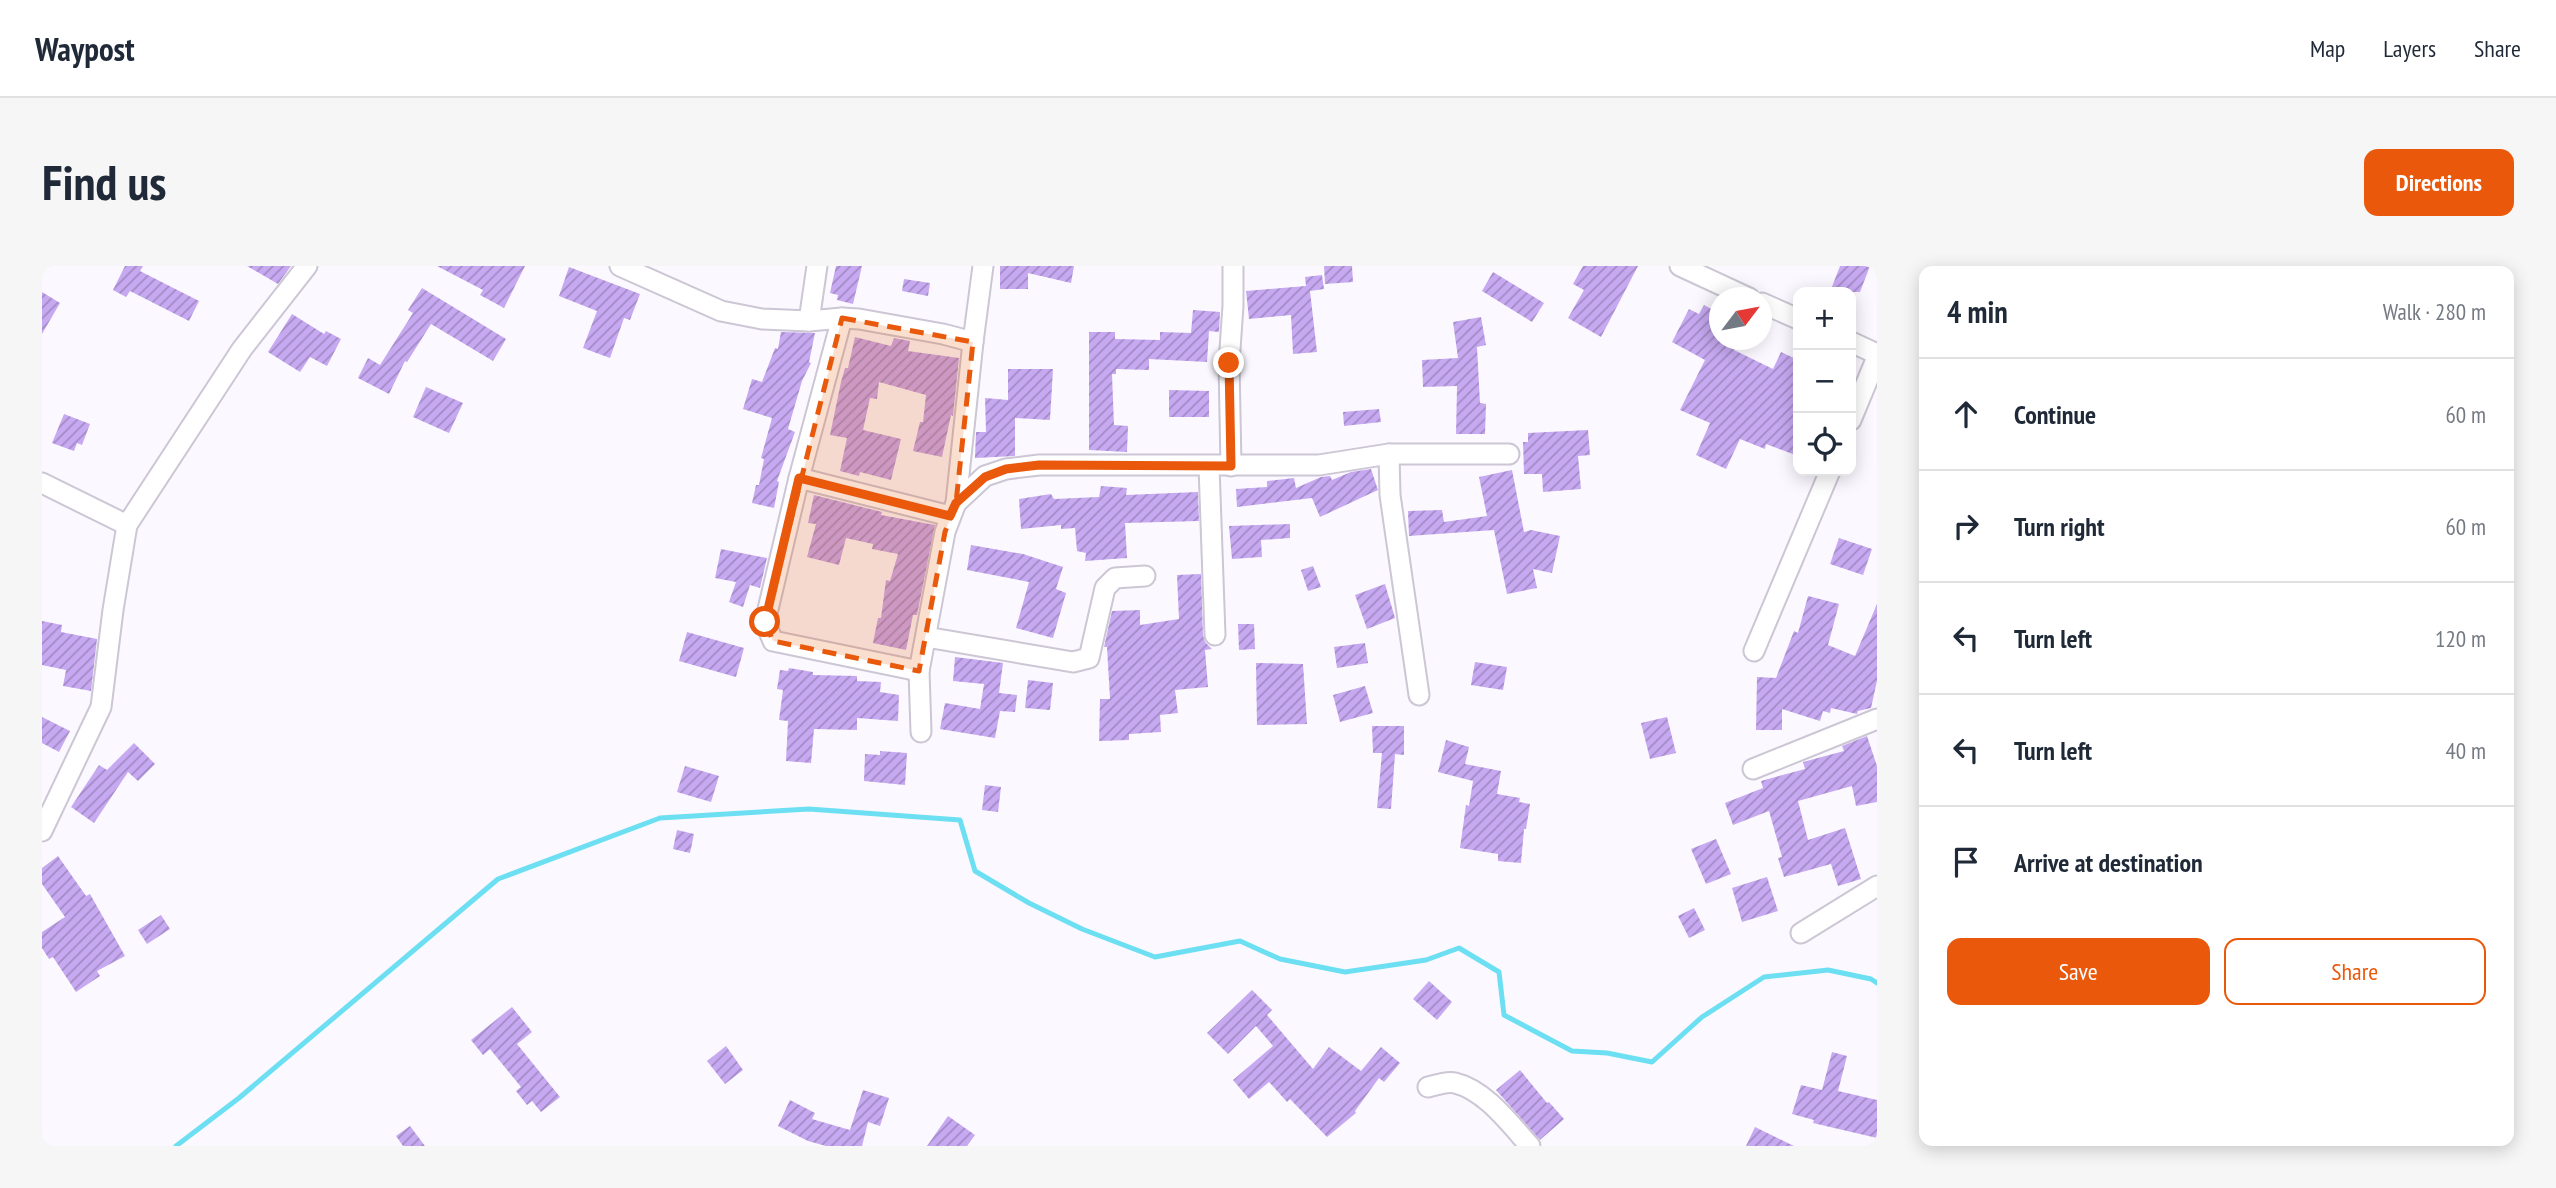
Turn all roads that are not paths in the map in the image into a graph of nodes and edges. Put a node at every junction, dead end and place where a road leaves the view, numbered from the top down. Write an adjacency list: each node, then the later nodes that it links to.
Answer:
1 (307, 266): 24 (street)
2 (620, 266): 11 (street)
3 (817, 266): 11 (street)
4 (983, 266): 12 (street)
5 (1233, 266): 19 (street)
6 (1680, 266): 7 (street)
7 (1725, 287)
8 (1772, 307): 9 (street)
9 (1793, 317)
10 (842, 318): 11 (street); 12 (street); 21 (street)
11 (809, 321)
12 (973, 342): 23 (street)
13 (1856, 344): 14 (street)
14 (1877, 355): 15 (street)
15 (1854, 413)
16 (1389, 454): 17 (street); 19 (street); 30 (street)
17 (1509, 454)
18 (1209, 466): 19 (street); 23 (street); 26 (street)
19 (1231, 466)
20 (1828, 476): 28 (street)
21 (799, 478): 23 (street); 29 (street)
22 (42, 483): 24 (street)
23 (953, 510): 27 (street)
24 (127, 525): 34 (street)
25 (1145, 576): 27 (street)
26 (1215, 635)
27 (926, 637): 29 (street)
28 (1754, 651)
29 (919, 671): 32 (street)
30 (1419, 695)
31 (1877, 719): 33 (street)
32 (921, 732)
33 (1754, 769)
34 (47, 803): 35 (street)
35 (42, 831)
36 (1877, 886): 37 (street)
37 (1801, 933)
38 (1428, 1087): 39 (street)
39 (1530, 1146)

